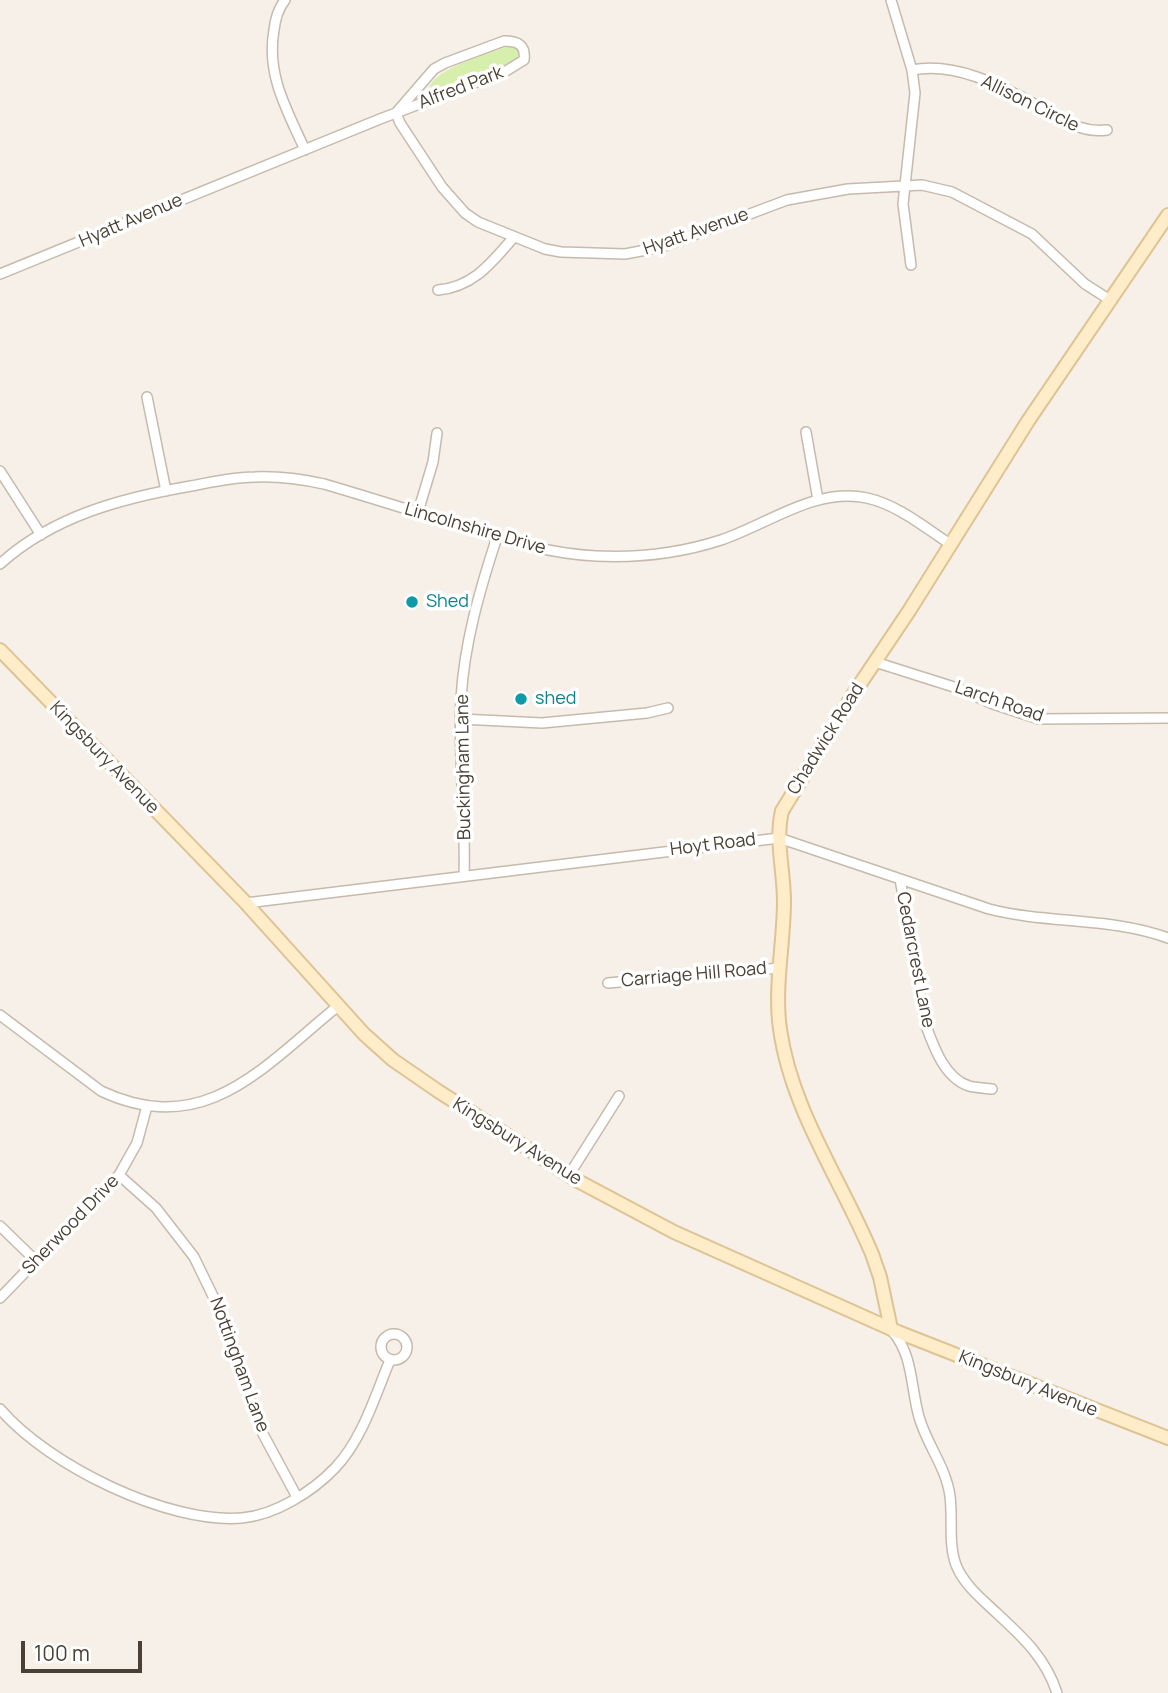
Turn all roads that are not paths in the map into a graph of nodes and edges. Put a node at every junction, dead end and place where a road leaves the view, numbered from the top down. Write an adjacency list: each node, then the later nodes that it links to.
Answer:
1 (285, 0): 6 (street)
2 (891, 0): 3 (street)
3 (912, 71): 5 (street, Allison Circle); 7 (street)
4 (396, 113): 4 (street, Alfred Park); 6 (street, Hyatt Avenue); 9 (street, Hyatt Avenue)
5 (1107, 130)
6 (305, 150): 11 (street, Hyatt Avenue)
7 (905, 186): 9 (street, Hyatt Avenue); 10 (street); 13 (street, Hyatt Avenue)
8 (1168, 215): 13 (main road, Chadwick Road)
9 (514, 237): 12 (street)
10 (911, 265)
11 (0, 274)
12 (438, 290)
13 (1110, 300): 23 (main road, Chadwick Road)
14 (147, 397): 18 (street)
15 (806, 432): 19 (street)
16 (437, 433): 20 (street)
17 (0, 471): 21 (street)
18 (166, 491): 20 (street, Lincolnshire Drive); 21 (street, Lincolnshire Drive)
19 (818, 500): 22 (street, Lincolnshire Drive); 23 (street, Lincolnshire Drive)
20 (418, 512): 22 (street, Lincolnshire Drive)
21 (41, 535): 24 (street, Lincolnshire Drive)
22 (497, 537): 29 (street, Buckingham Lane)
23 (950, 544): 26 (main road, Chadwick Road)
24 (0, 564)
25 (0, 650): 33 (main road, Kingsbury Avenue)
26 (875, 662): 28 (street, Larch Road); 30 (main road, Chadwick Road)
27 (668, 708): 29 (street)
28 (1168, 718)
29 (461, 719): 31 (street, Buckingham Lane)
30 (779, 838): 31 (street, Hoyt Road); 32 (street, Hoyt Road); 35 (main road, Chadwick Road)
31 (464, 876): 33 (street, Hoyt Road)
32 (900, 879): 34 (street, Hoyt Road); 39 (street, Cedarcrest Lane)
33 (246, 902): 37 (main road, Kingsbury Avenue)
34 (1168, 938)
35 (780, 968): 36 (street, Carriage Hill Road); 47 (main road, Chadwick Road)
36 (608, 983)
37 (338, 1006): 41 (street); 43 (main road, Kingsbury Avenue)
38 (0, 1015): 41 (street)
39 (992, 1089)
40 (618, 1096): 43 (street)
41 (148, 1106): 42 (street, Sherwood Drive)
42 (120, 1175): 45 (street, Sherwood Drive); 51 (street, Nottingham Lane)
43 (569, 1175): 47 (main road, Kingsbury Avenue)
44 (0, 1226): 45 (street)
45 (36, 1261): 46 (street, Sherwood Drive)
46 (0, 1298)
47 (891, 1329): 50 (main road, Kingsbury Avenue); 52 (street)
48 (390, 1360): 51 (street)
49 (0, 1409): 51 (street)
50 (1168, 1438)
51 (298, 1497)
52 (1057, 1693)

